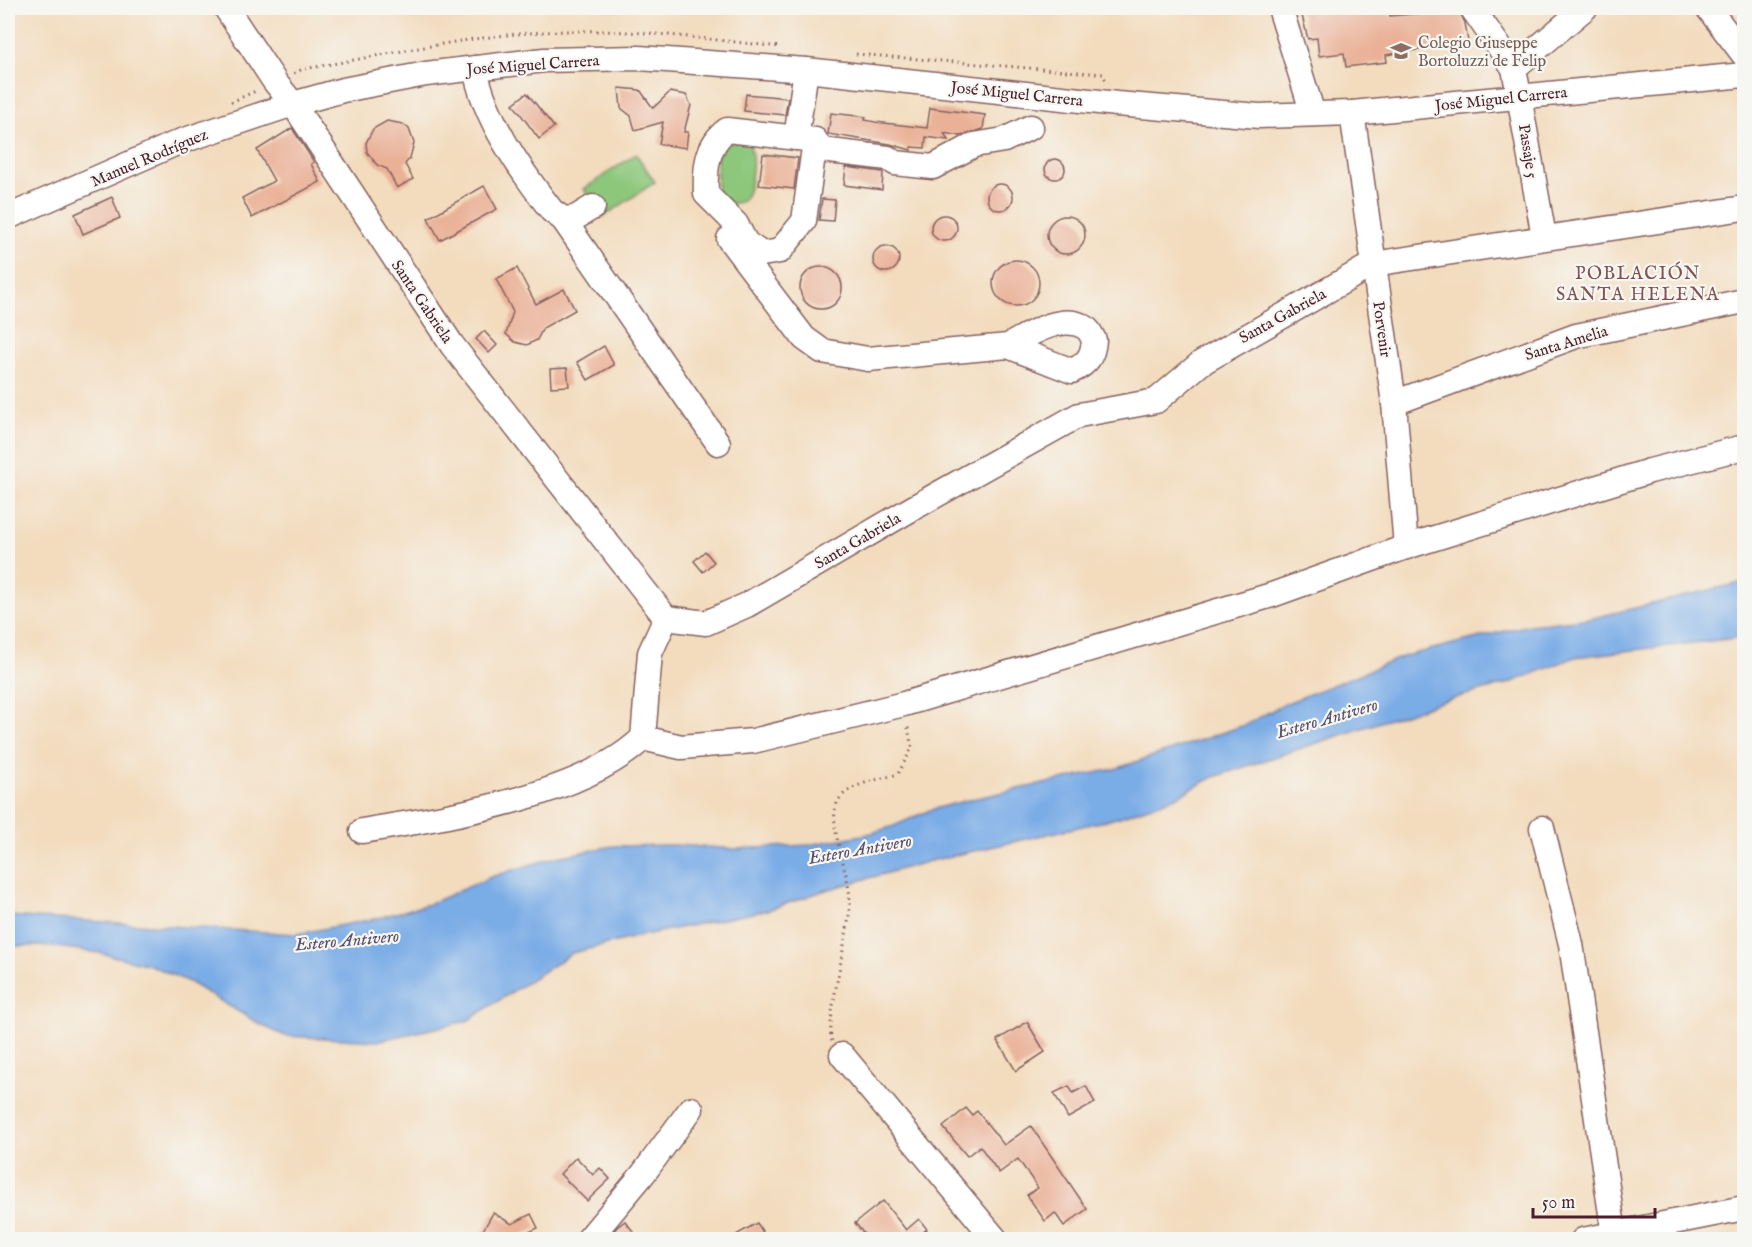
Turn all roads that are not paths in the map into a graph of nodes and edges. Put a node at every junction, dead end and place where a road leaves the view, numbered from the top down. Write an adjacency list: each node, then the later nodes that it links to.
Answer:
1 (226, 8): 12 (street, Santa Gabriela)
2 (1280, 8): 14 (street)
3 (1472, 8): 8 (street, Passaje 5)
4 (1585, 8): 8 (street)
5 (1708, 8): 6 (street)
6 (1744, 55)
7 (475, 68): 9 (street, José Miguel Carrera); 12 (street, José Miguel Carrera); 21 (street)
8 (1514, 68): 11 (street, Passaje 5)
9 (806, 70): 14 (street, José Miguel Carrera); 16 (street)
10 (1744, 75): 11 (street, José Miguel Carrera)
11 (1520, 95): 13 (street, José Miguel Carrera); 22 (street, Passaje 5)
12 (293, 104): 20 (street, Manuel Rodríguez); 30 (street, Santa Gabriela)
13 (1352, 113): 14 (street, José Miguel Carrera); 23 (street, Porvenir)
14 (1313, 114)
15 (1031, 127): 16 (street)
16 (805, 139): 17 (street); 17 (street)
17 (706, 194): 25 (street)
18 (592, 207): 21 (street)
19 (1744, 208): 22 (street, Santa Gabriela)
20 (8, 217)
21 (563, 219): 27 (street)
22 (1544, 237): 23 (street, Santa Gabriela)
23 (1373, 264): 26 (street, Porvenir); 30 (street, Santa Gabriela)
24 (1744, 301): 26 (street, Santa Amelia)
25 (1008, 346)
26 (1394, 403): 29 (street, Porvenir)
27 (718, 443)
28 (1744, 447): 29 (street)
29 (1406, 547): 31 (street)
30 (666, 618): 31 (street)
31 (643, 738): 33 (street)
32 (1542, 828): 37 (street)
33 (362, 831)
34 (842, 1055): 39 (street)
35 (692, 1109): 38 (street)
36 (1744, 1208): 37 (street)
37 (1614, 1234): 40 (street)
38 (588, 1239)
39 (996, 1239)
40 (1583, 1239)

